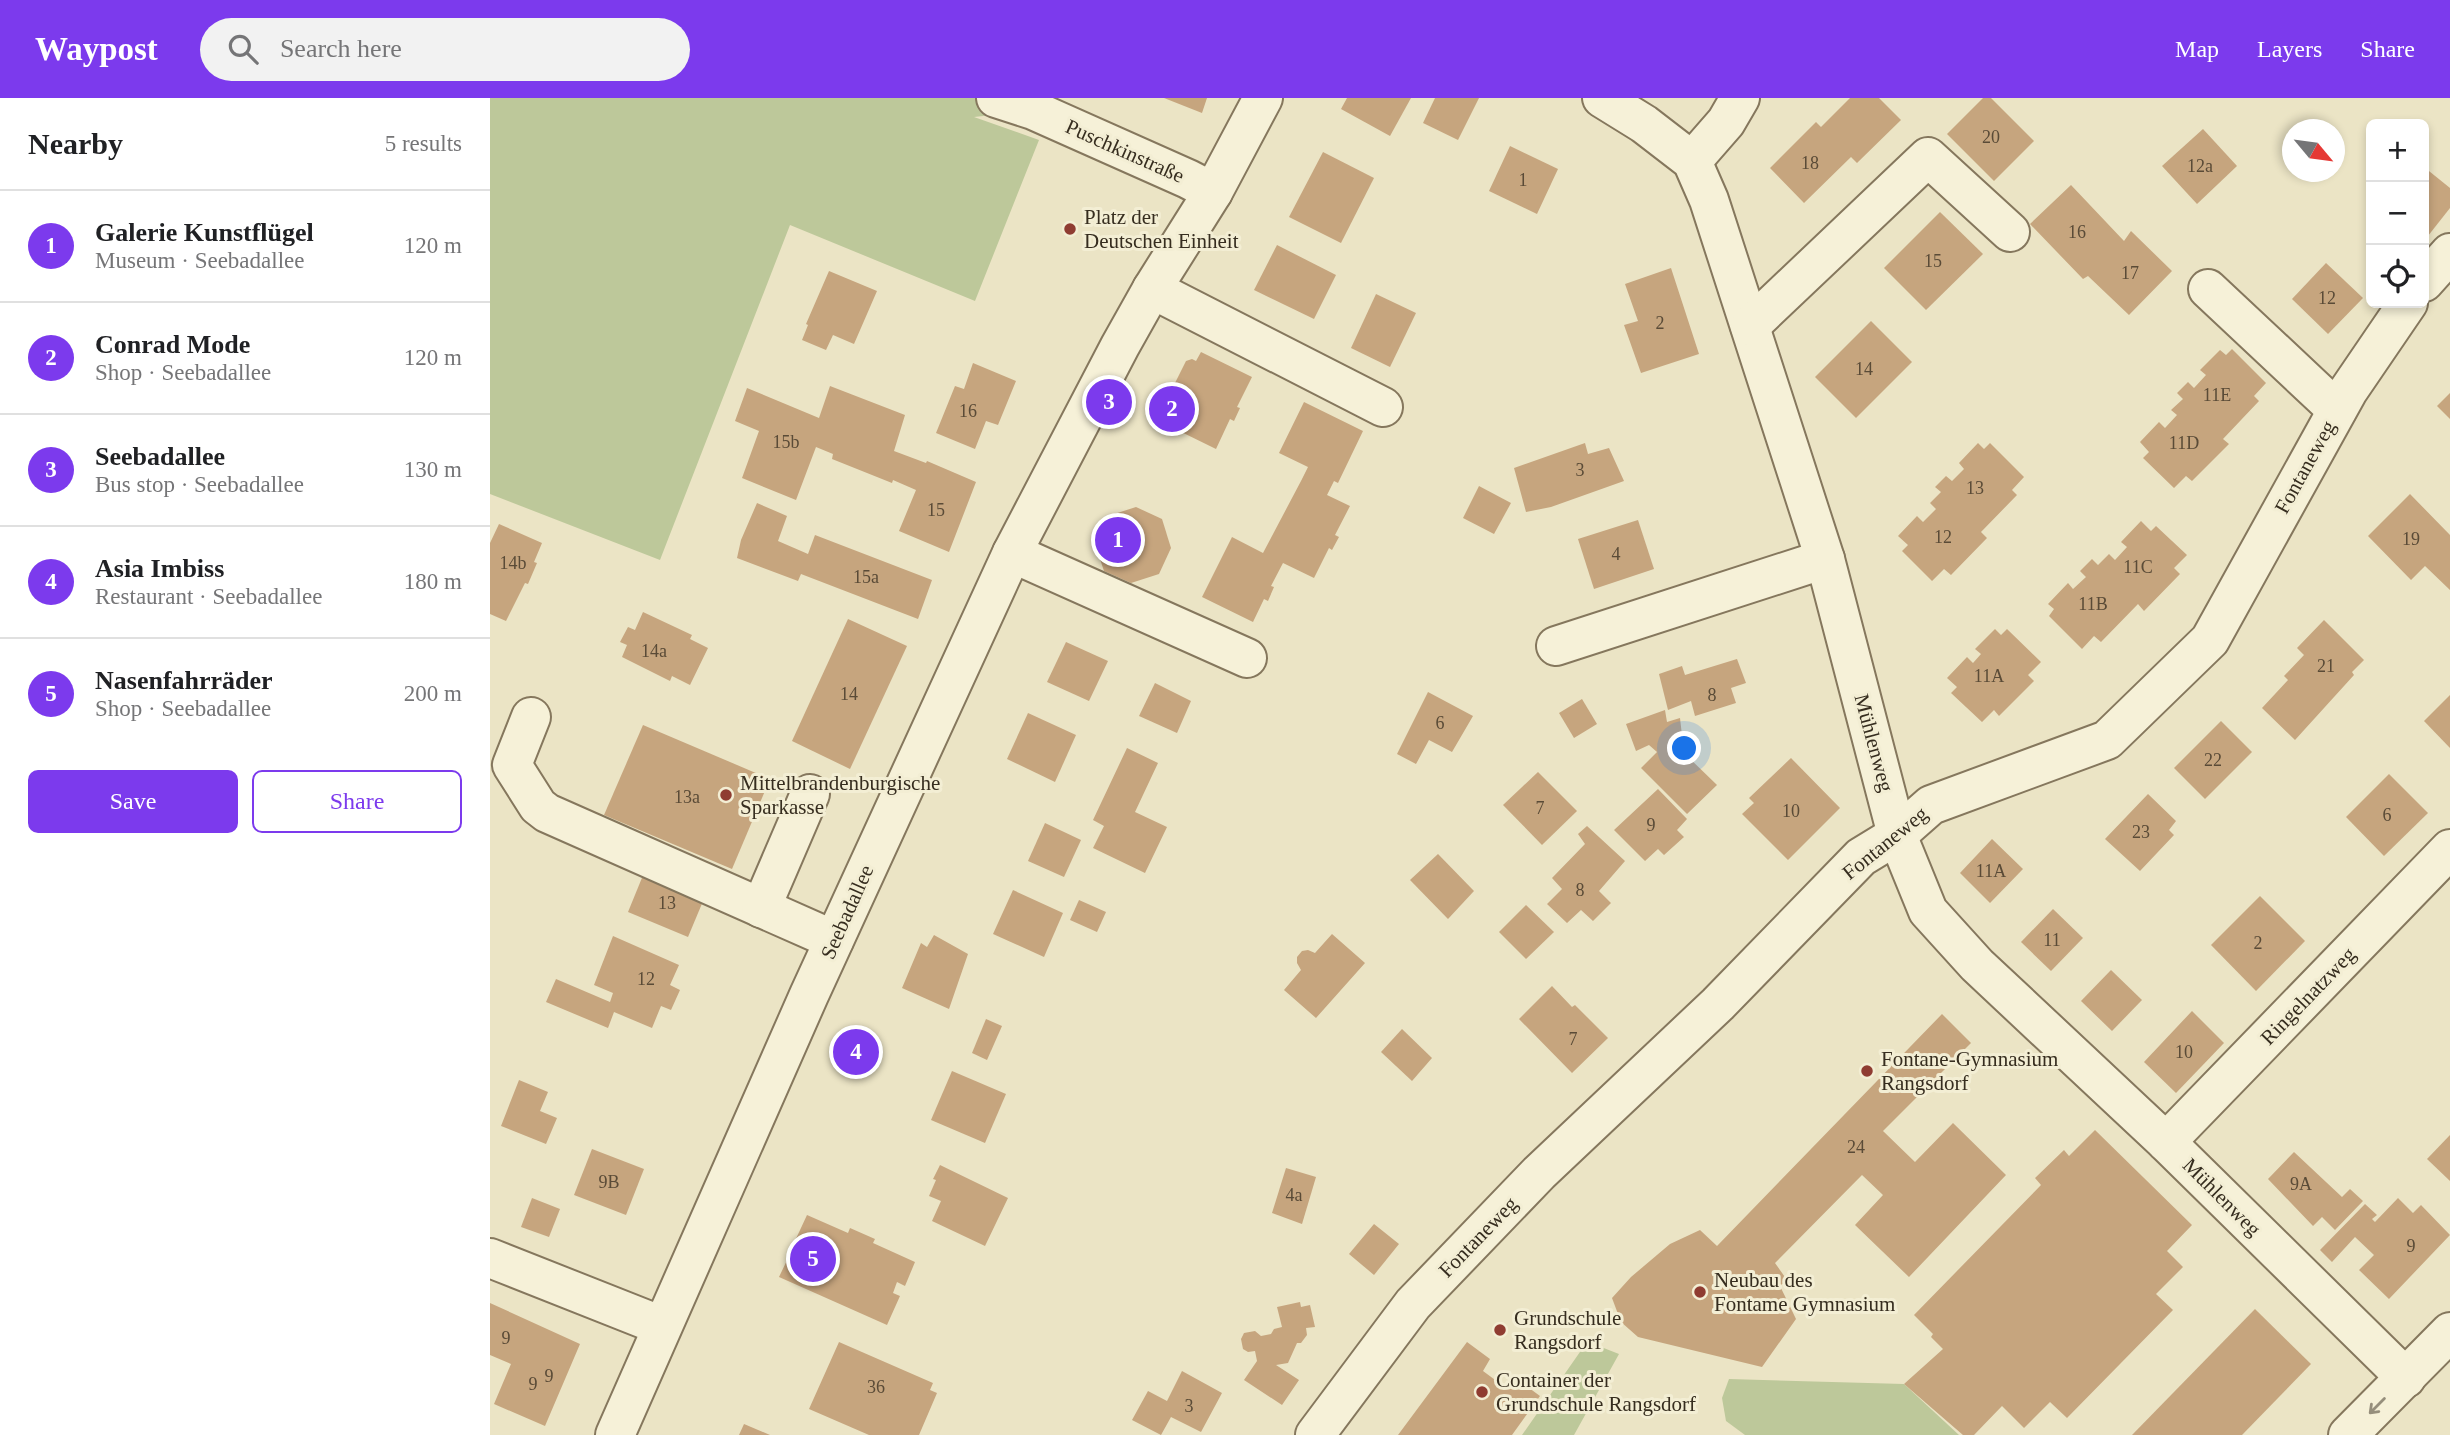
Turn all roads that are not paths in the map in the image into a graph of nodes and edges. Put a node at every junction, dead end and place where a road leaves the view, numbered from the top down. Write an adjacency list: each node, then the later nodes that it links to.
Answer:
1 (996, 98): 6 (street, Puschkinstraße)
2 (1263, 98): 6 (street, Seebadallee)
3 (1602, 98): 5 (street, Mühlenweg)
4 (1740, 98): 5 (street)
5 (1692, 161): 13 (street, Mühlenweg)
6 (1213, 192): 11 (street, Seebadallee)
7 (2010, 232): 13 (street)
8 (2450, 253): 9 (street)
9 (2429, 276)
10 (2220, 285): 14 (street)
11 (1152, 289): 15 (street); 16 (street, Seebadallee)
12 (2405, 308): 14 (street, Fontaneweg)
13 (1750, 326): 17 (street, Mühlenweg)
14 (2342, 401): 22 (street, Fontaneweg)
15 (1383, 407)
16 (1012, 553): 19 (street); 25 (street, Seebadallee)
17 (1825, 559): 18 (street); 22 (street, Mühlenweg)
18 (1556, 646)
19 (1247, 658)
20 (531, 717): 24 (street)
21 (810, 794): 24 (street)
22 (1897, 835): 26 (street, Mühlenweg); 32 (street, Fontaneweg)
23 (2450, 849): 26 (street, Ringelnatzweg)
24 (761, 908): 25 (street)
25 (834, 940): 28 (street, Seebadallee)
26 (2166, 1142): 30 (street, Mühlenweg)
27 (490, 1258): 28 (street)
28 (662, 1326): 31 (street, Seebadallee)
29 (2450, 1332): 30 (street)
30 (2406, 1378): 33 (street, one-way to 33)
31 (615, 1435)
32 (1315, 1435)
33 (2348, 1435)

